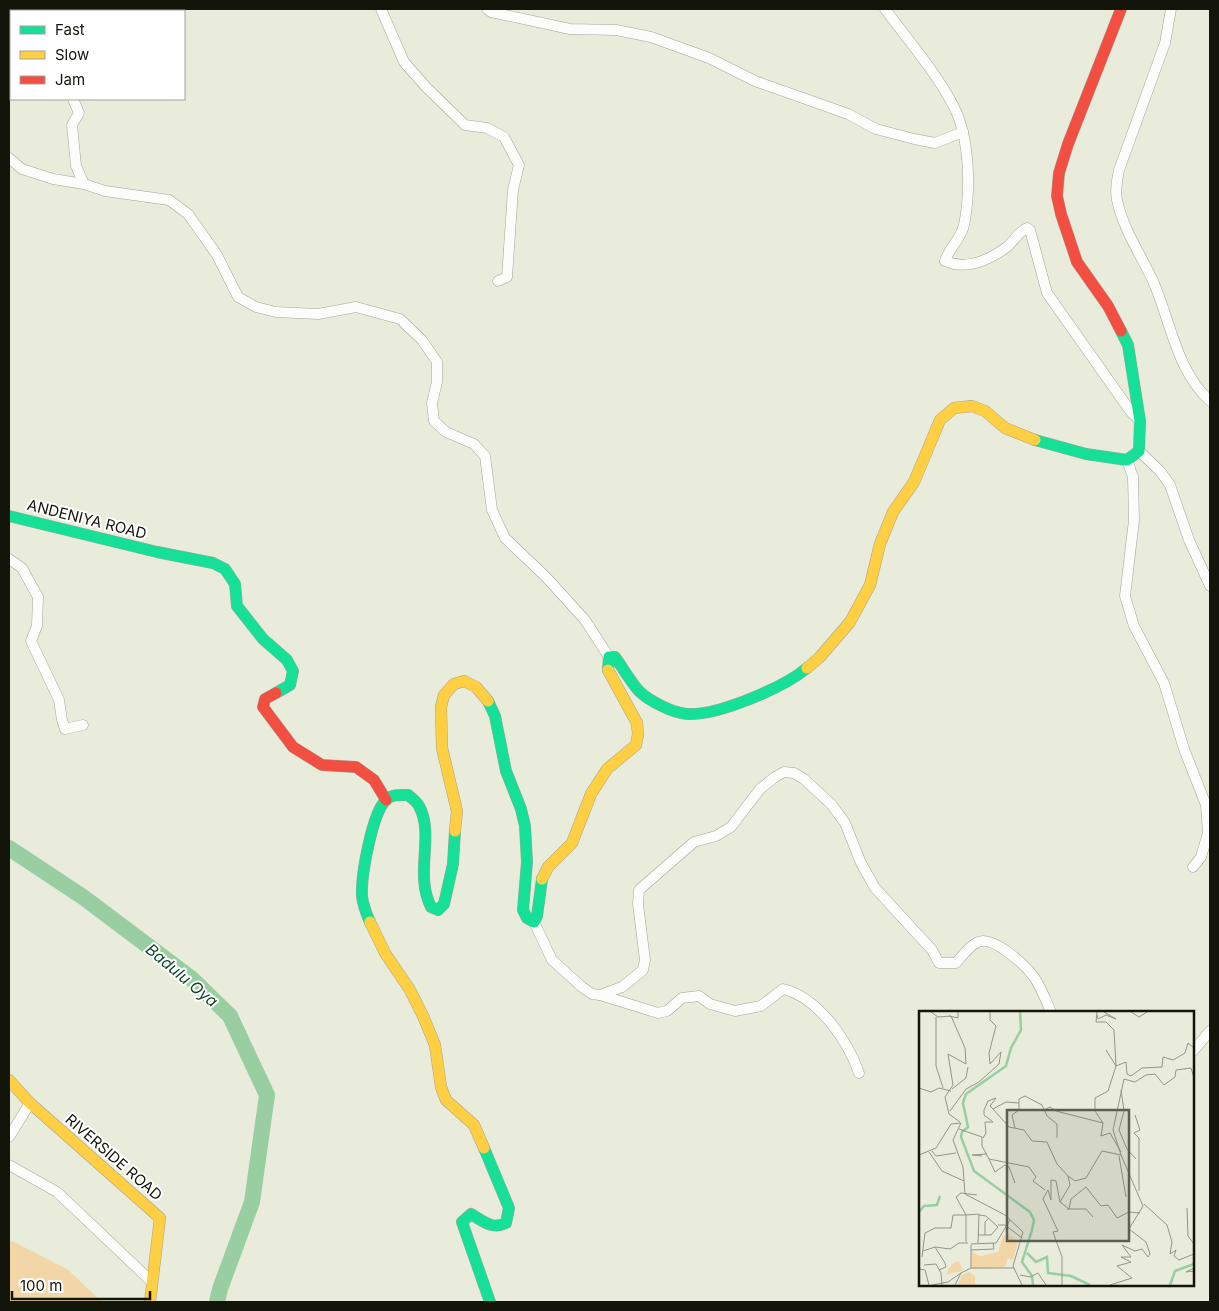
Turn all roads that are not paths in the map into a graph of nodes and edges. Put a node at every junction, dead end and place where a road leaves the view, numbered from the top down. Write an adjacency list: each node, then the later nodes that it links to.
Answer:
1 (381, 9): 10 (street)
2 (487, 9): 7 (street)
3 (885, 9): 7 (street)
4 (1121, 9): 12 (street)
5 (1171, 9): 11 (street)
6 (73, 100): 9 (street)
7 (963, 132): 12 (street)
8 (9, 158): 9 (street)
9 (84, 184): 18 (street)
10 (498, 281)
11 (1210, 401)
12 (1140, 421): 13 (street)
13 (1139, 451): 14 (street); 17 (street)
14 (1127, 460): 18 (street); 21 (street)
15 (9, 516): 20 (street, ANDENIYA ROAD)
16 (9, 559): 19 (street)
17 (1210, 586)
18 (610, 657): 22 (street)
19 (83, 725)
20 (386, 800): 22 (street); 34 (street)
21 (1194, 866)
22 (534, 922): 23 (street)
23 (600, 995): 24 (street); 27 (street)
24 (1050, 1011)
25 (1210, 1031): 26 (street)
26 (1194, 1050)
27 (859, 1073)
28 (9, 1080): 29 (street, RIVERSIDE ROAD)
29 (30, 1103): 30 (street); 32 (street, RIVERSIDE ROAD)
30 (9, 1137)
31 (9, 1165): 32 (street)
32 (152, 1282): 33 (street, RIVERSIDE ROAD)
33 (150, 1302)
34 (490, 1302)

